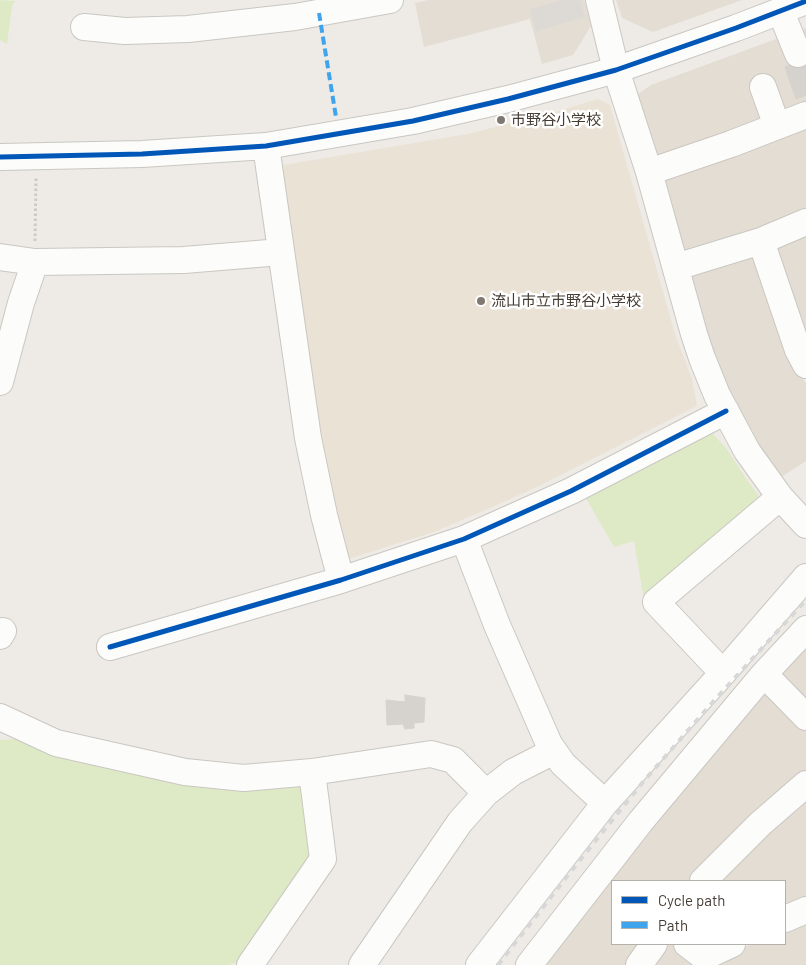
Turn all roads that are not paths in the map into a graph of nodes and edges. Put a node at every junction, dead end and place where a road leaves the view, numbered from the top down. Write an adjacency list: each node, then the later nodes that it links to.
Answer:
1 (390, 0): 5 (street)
2 (599, 0): 7 (street)
3 (806, 1): 4 (street)
4 (781, 12): 6 (street); 7 (street)
5 (84, 27)
6 (798, 54)
7 (616, 70): 11 (street); 13 (street)
8 (763, 87): 10 (street)
9 (806, 115): 10 (street)
10 (777, 126): 13 (street)
11 (266, 146): 12 (street); 16 (street)
12 (0, 157)
13 (649, 172): 19 (street)
14 (806, 222): 15 (street)
15 (761, 241): 19 (street); 20 (street)
16 (281, 252): 18 (street); 27 (street)
17 (0, 257): 18 (street)
18 (35, 262): 21 (street)
19 (676, 267): 22 (street)
20 (803, 354)
21 (0, 382)
22 (726, 411): 23 (street); 25 (street)
23 (780, 497): 24 (street); 30 (street)
24 (806, 525)
25 (464, 540): 27 (street); 34 (street)
26 (806, 577): 30 (street)
27 (341, 580): 29 (street)
28 (806, 629): 31 (street)
29 (110, 647)
30 (723, 673): 38 (street)
31 (764, 674): 33 (street); 48 (street)
32 (0, 717): 35 (street)
33 (806, 717)
34 (554, 751): 37 (street); 38 (street)
35 (312, 772): 37 (street); 45 (street)
36 (806, 784): 39 (street)
37 (486, 793): 46 (street)
38 (605, 803): 47 (street)
39 (703, 880)
40 (806, 910): 41 (street)
41 (786, 919)
42 (653, 945): 49 (street)
43 (688, 945): 44 (street)
44 (730, 945)
45 (250, 965)
46 (362, 965)
47 (479, 965)
48 (529, 965)
49 (639, 965)

